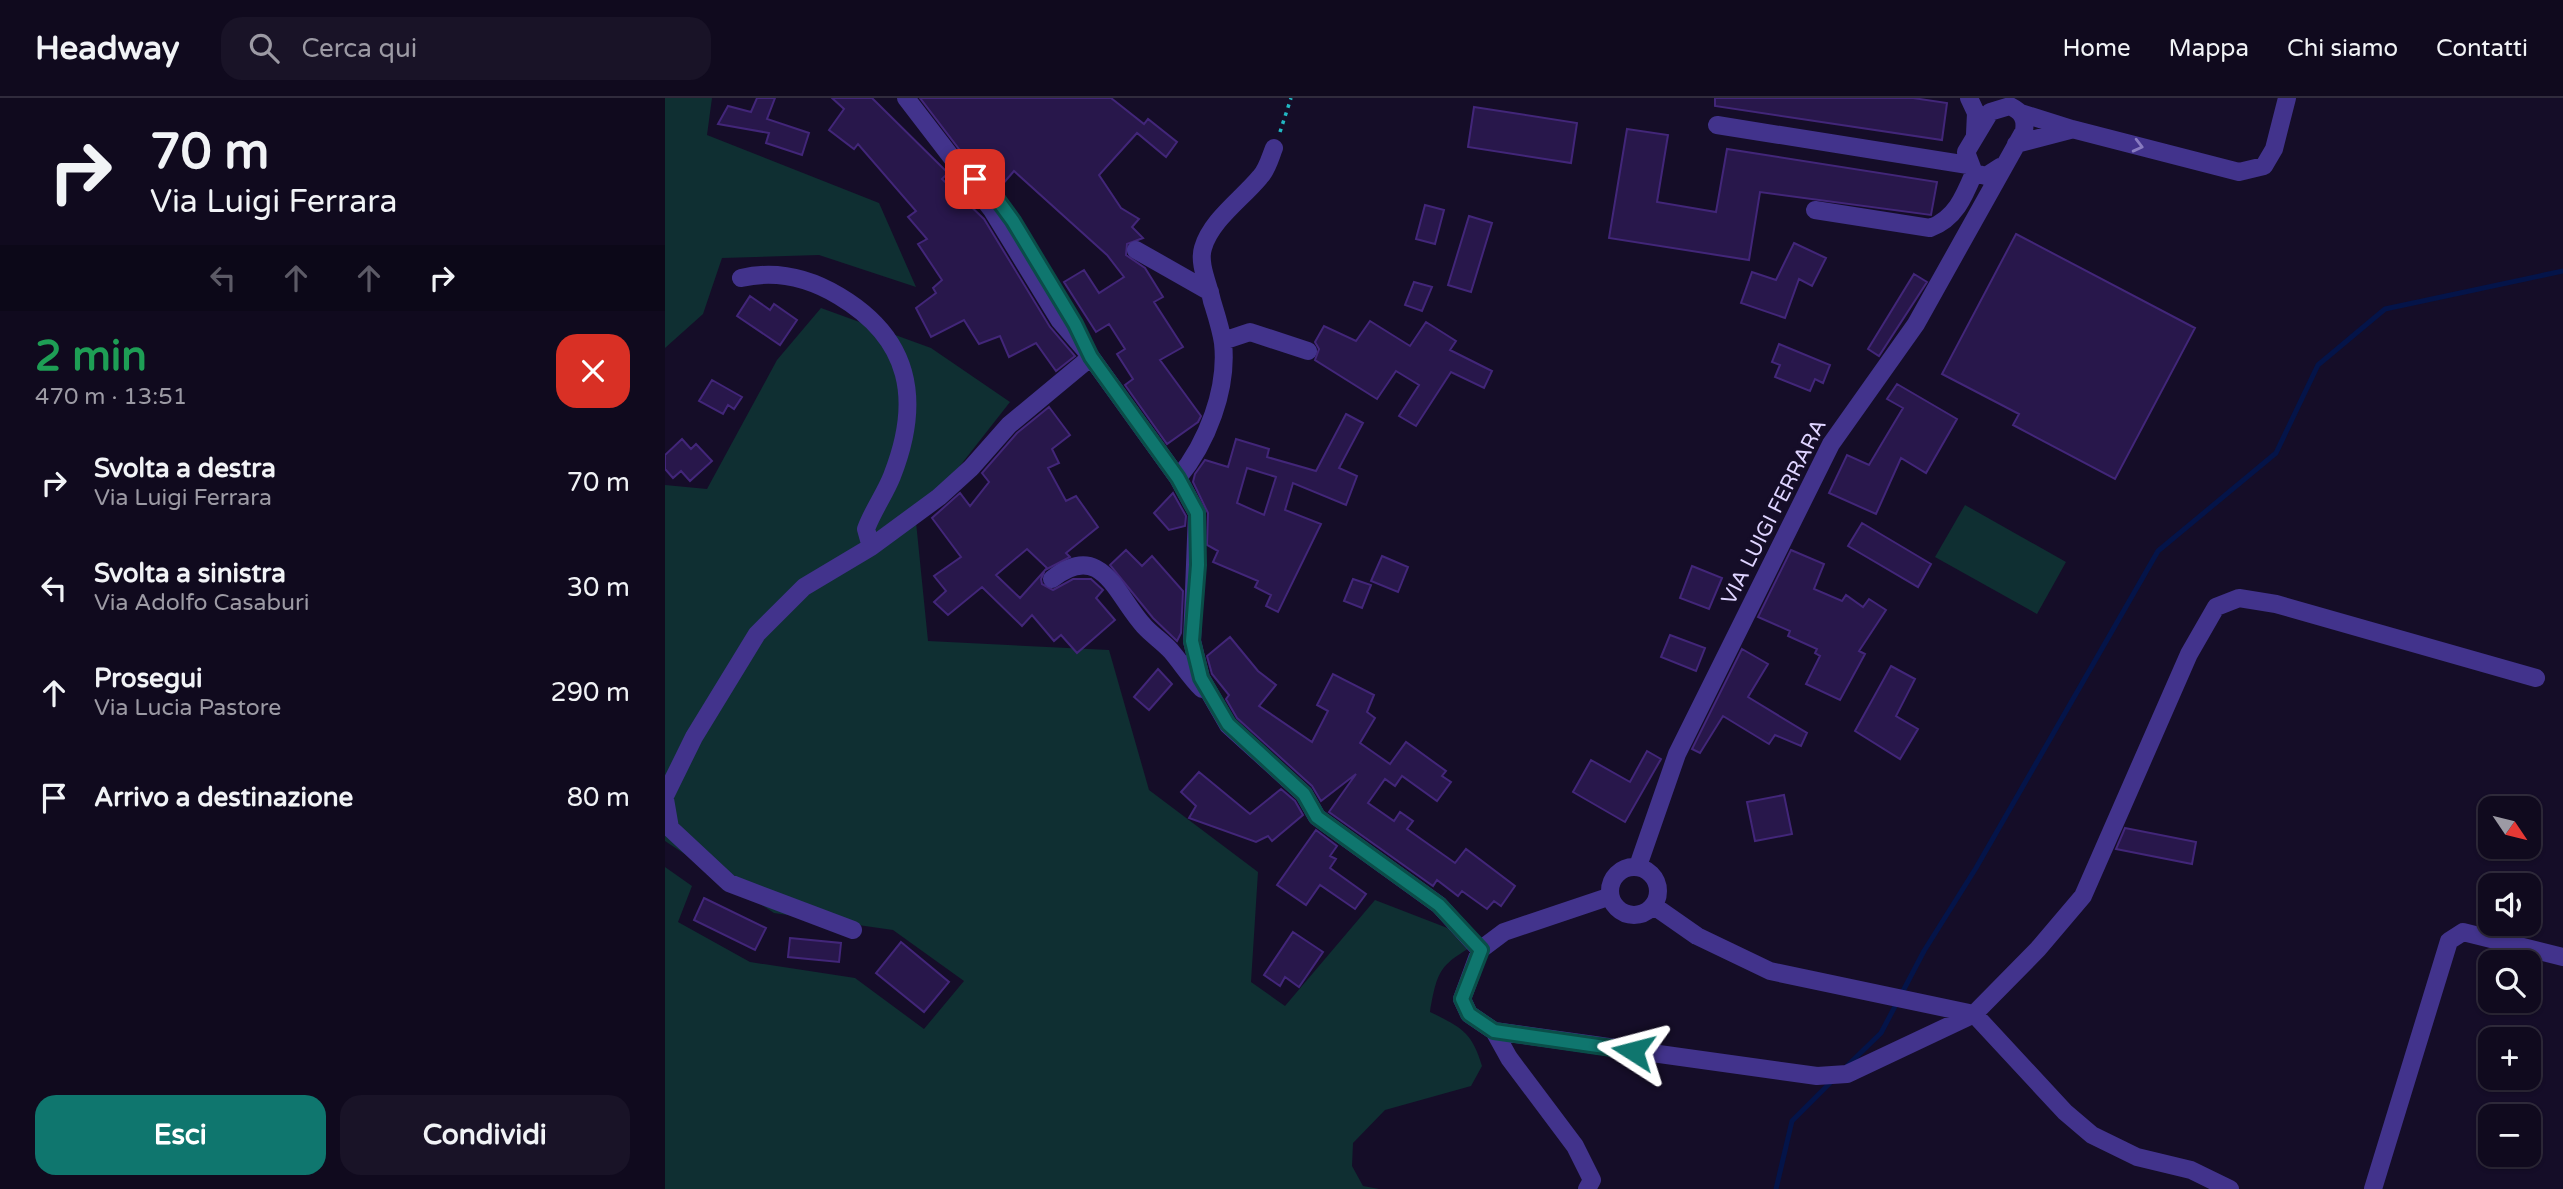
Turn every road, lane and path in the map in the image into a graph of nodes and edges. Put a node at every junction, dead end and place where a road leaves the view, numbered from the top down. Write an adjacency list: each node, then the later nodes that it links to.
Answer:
1 (906, 98): 22 (street)
2 (1291, 98): 11 (path)
3 (1969, 98): 9 (street)
4 (2287, 98): 8 (street, one-way to 4)
5 (1997, 102): 6 (street); 9 (street)
6 (2021, 113): 8 (street); 10 (street)
7 (1717, 125): 12 (street)
8 (2072, 130): 10 (street)
9 (1972, 140): 12 (street); 14 (street)
10 (2016, 144): 13 (street, VIA LUIGI FERRARA)
11 (1274, 148): 19 (street)
12 (1947, 162): 14 (street)
13 (2000, 167): 14 (street); 15 (street, VIA LUIGI FERRARA)
14 (1974, 172): 15 (street); 16 (street)
15 (1985, 196): 29 (street, VIA LUIGI FERRARA)
16 (1815, 210)
17 (1136, 250): 19 (street)
18 (741, 278): 24 (street)
19 (1210, 292): 20 (street)
20 (1223, 341): 21 (street); 23 (street)
21 (1308, 351)
22 (1091, 357): 23 (street); 24 (street)
23 (1178, 478): 27 (street)
24 (871, 548): 28 (street)
25 (1052, 579): 27 (street)
26 (2536, 678): 35 (street)
27 (1213, 700): 33 (street)
28 (665, 797): 32 (street)
29 (1638, 866): 30 (street); 31 (street)
30 (1608, 897): 31 (street); 33 (street)
31 (1654, 906): 35 (street)
32 (853, 930)
33 (1481, 950): 36 (street)
34 (2563, 957): 39 (street)
35 (1974, 1014): 36 (street); 38 (street)
36 (1494, 1031): 37 (street)
37 (1592, 1186)
38 (2230, 1189)
39 (2373, 1189)

